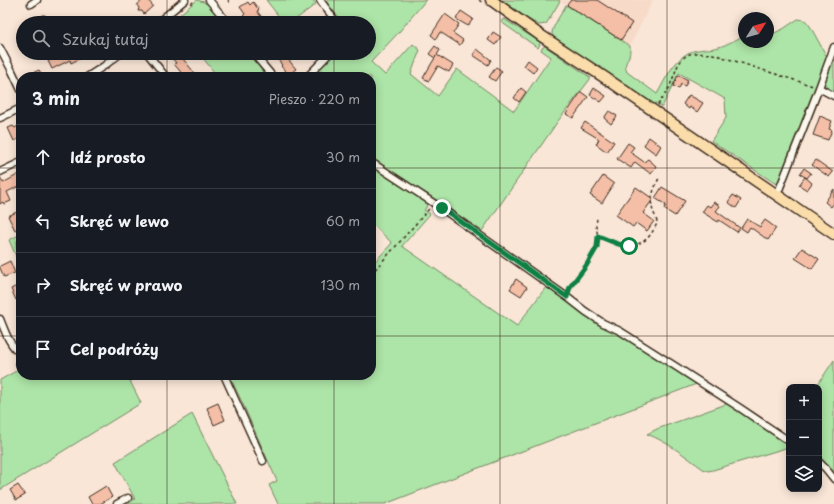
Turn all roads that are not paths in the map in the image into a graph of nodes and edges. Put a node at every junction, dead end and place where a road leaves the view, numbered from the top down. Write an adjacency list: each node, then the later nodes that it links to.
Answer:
1 (186, 0): 5 (street)
2 (209, 0): 6 (street)
3 (320, 0): 7 (street)
4 (491, 0): 26 (main road)
5 (166, 16)
6 (222, 16)
7 (332, 16)
8 (834, 47): 19 (street)
9 (0, 48): 18 (street)
10 (112, 60): 14 (street)
11 (153, 60): 15 (street)
12 (259, 60): 16 (street)
13 (323, 60): 17 (street)
14 (95, 72)
15 (162, 72)
16 (269, 72)
17 (312, 72)
18 (16, 80)
19 (819, 88): 20 (street); 26 (street)
20 (834, 96)
21 (16, 110): 22 (street)
22 (0, 118)
23 (16, 164): 25 (street)
24 (376, 165): 31 (street)
25 (0, 172)
26 (777, 195): 27 (main road)
27 (834, 234)
28 (0, 319): 29 (street)
29 (16, 350)
30 (226, 380): 32 (street)
31 (786, 439)
32 (263, 461)
33 (822, 465): 34 (street)
34 (834, 479)
35 (128, 498): 36 (street)
36 (117, 504)

